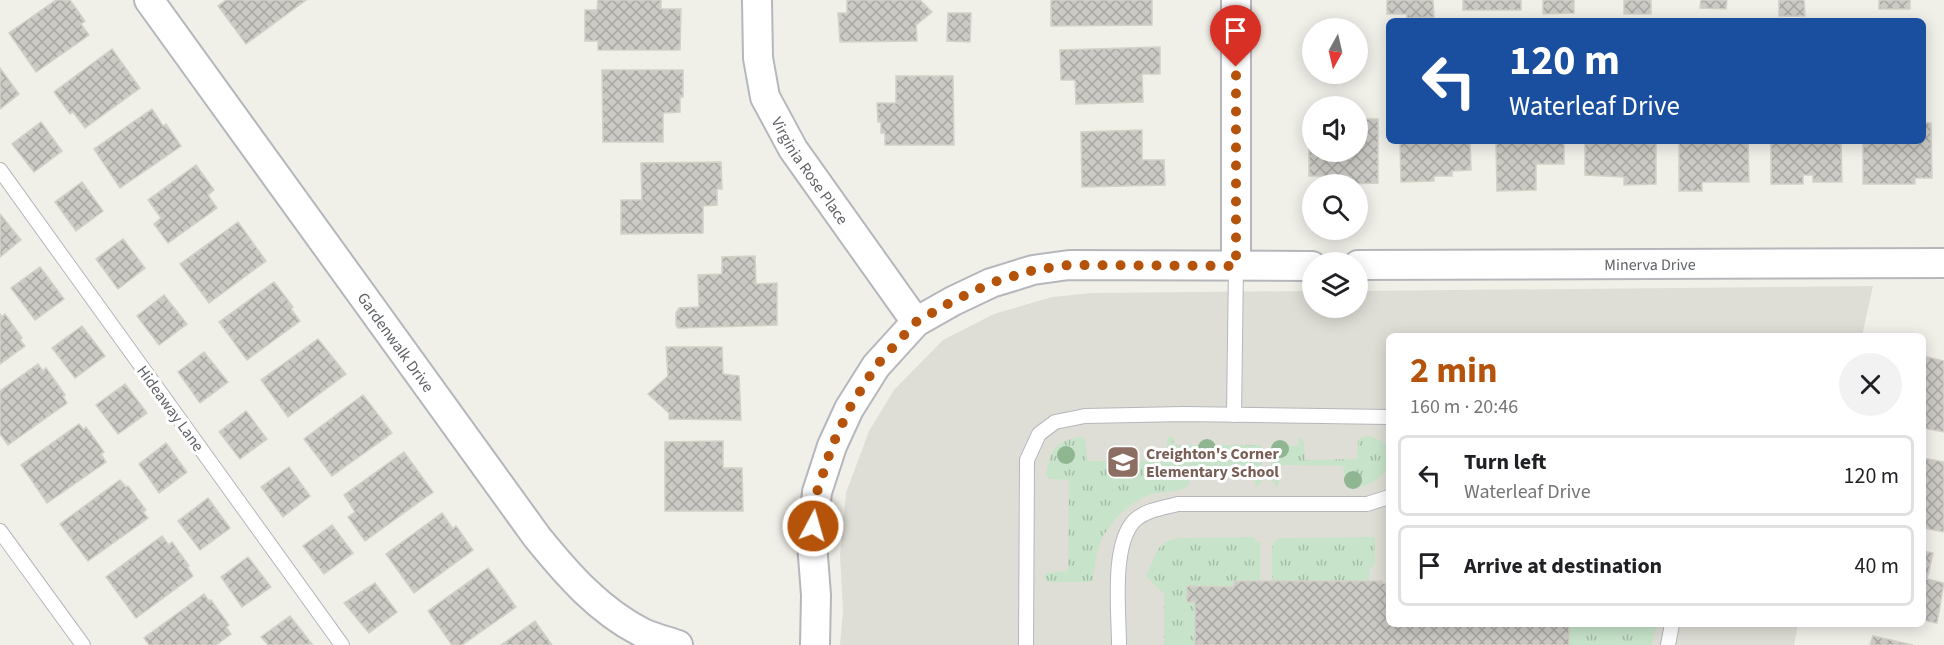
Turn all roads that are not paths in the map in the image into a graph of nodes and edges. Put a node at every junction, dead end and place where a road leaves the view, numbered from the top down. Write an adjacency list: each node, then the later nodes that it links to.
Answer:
1 (149, 0): 17 (street, Gardenwalk Drive)
2 (757, 0): 9 (street, Virginia Rose Place)
3 (1236, 0): 7 (street)
4 (0, 170): 16 (lane, Hideaway Lane)
5 (1944, 263): 6 (street, Minerva Drive)
6 (1368, 265)
7 (1236, 266): 8 (street); 9 (street); 10 (lane)
8 (1302, 266)
9 (916, 322): 18 (street)
10 (1234, 415): 11 (lane); 19 (lane)
11 (1386, 417)
12 (1386, 497): 20 (lane)
13 (0, 531): 15 (lane)
14 (1671, 627): 21 (lane)
15 (83, 645)
16 (342, 645)
17 (678, 645)
18 (815, 645)
19 (1026, 645)
20 (1119, 645)
21 (1668, 645)

